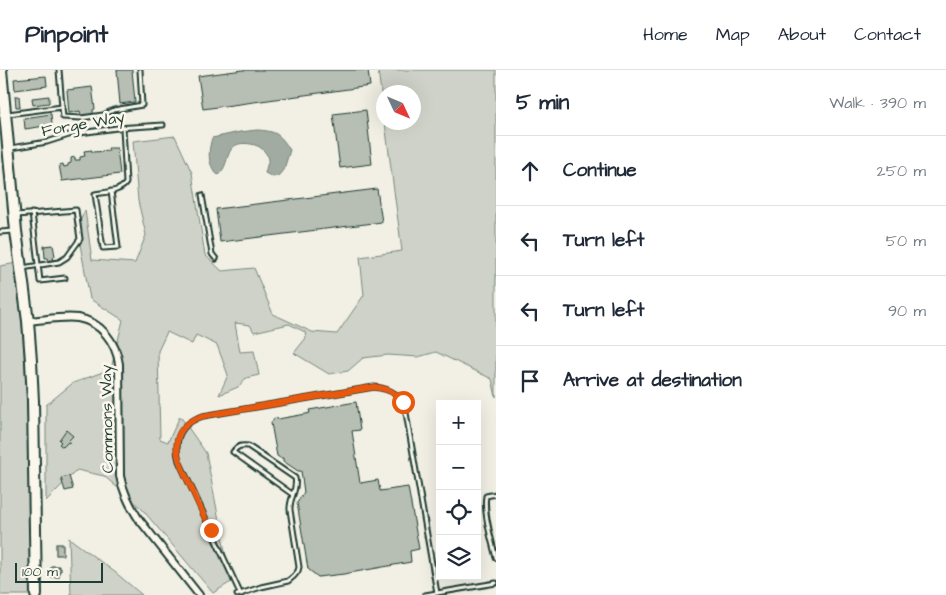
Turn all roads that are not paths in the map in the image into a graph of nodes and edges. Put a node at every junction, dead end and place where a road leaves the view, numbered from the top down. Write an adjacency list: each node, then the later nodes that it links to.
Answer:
1 (1, 70): 4 (main road)
2 (59, 70): 5 (lane)
3 (140, 70): 5 (lane)
4 (2, 97): 6 (main road)
5 (62, 107): 6 (lane)
6 (3, 114): 9 (main road)
7 (163, 125): 8 (lane, Forge Way)
8 (123, 128): 9 (lane, Forge Way); 10 (lane)
9 (8, 149): 13 (main road)
10 (111, 191): 10 (lane)
11 (202, 195): 16 (lane)
12 (32, 213): 13 (lane); 17 (lane); 17 (lane)
13 (15, 215): 14 (main road)
14 (16, 231): 15 (lane); 18 (main road)
15 (0, 232)
16 (216, 259)
17 (38, 266): 18 (lane); 19 (lane)
18 (22, 268): 20 (main road)
19 (65, 278)
20 (28, 321): 27 (main road); 28 (street, Commons Way)
21 (292, 494): 21 (lane); 26 (lane)
22 (496, 494): 23 (lane)
23 (496, 558)
24 (496, 583): 25 (lane)
25 (436, 593): 26 (lane); 29 (lane)
26 (240, 594)
27 (36, 595)
28 (199, 595)
29 (425, 595)

